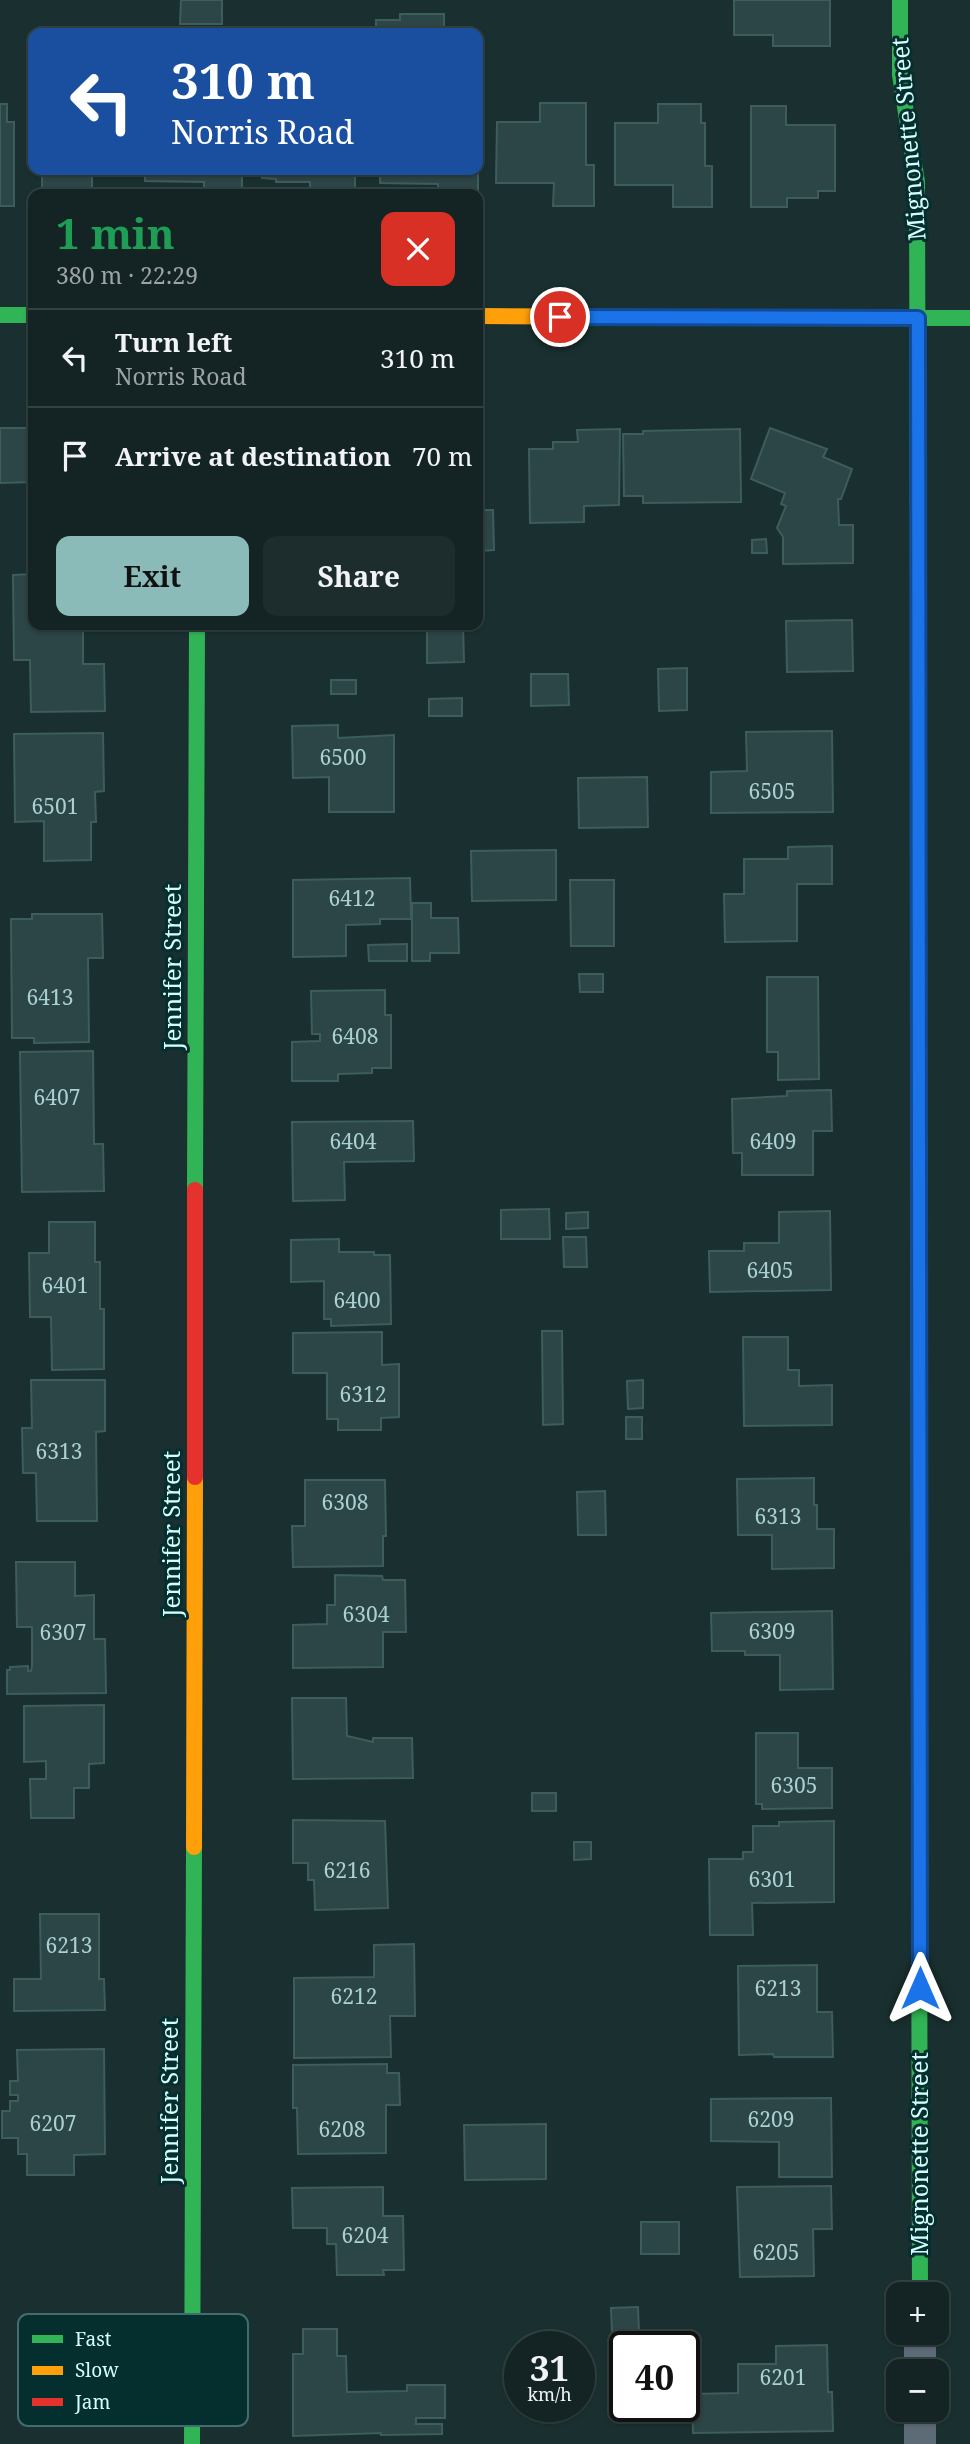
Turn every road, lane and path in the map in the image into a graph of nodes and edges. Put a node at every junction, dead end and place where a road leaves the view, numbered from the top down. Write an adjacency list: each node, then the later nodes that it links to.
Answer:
1 (900, 0): 5 (street, Mignonette Street)
2 (0, 315): 3 (street)
3 (28, 315)
4 (483, 316): 5 (street)
5 (918, 318): 6 (street); 8 (street, Mignonette Street)
6 (970, 318)
7 (197, 630): 9 (street, Jennifer Street)
8 (920, 2282)
9 (192, 2314)
10 (920, 2422): 13 (street)
11 (192, 2426): 12 (street, Jennifer Street)
12 (192, 2444)
13 (920, 2444)

